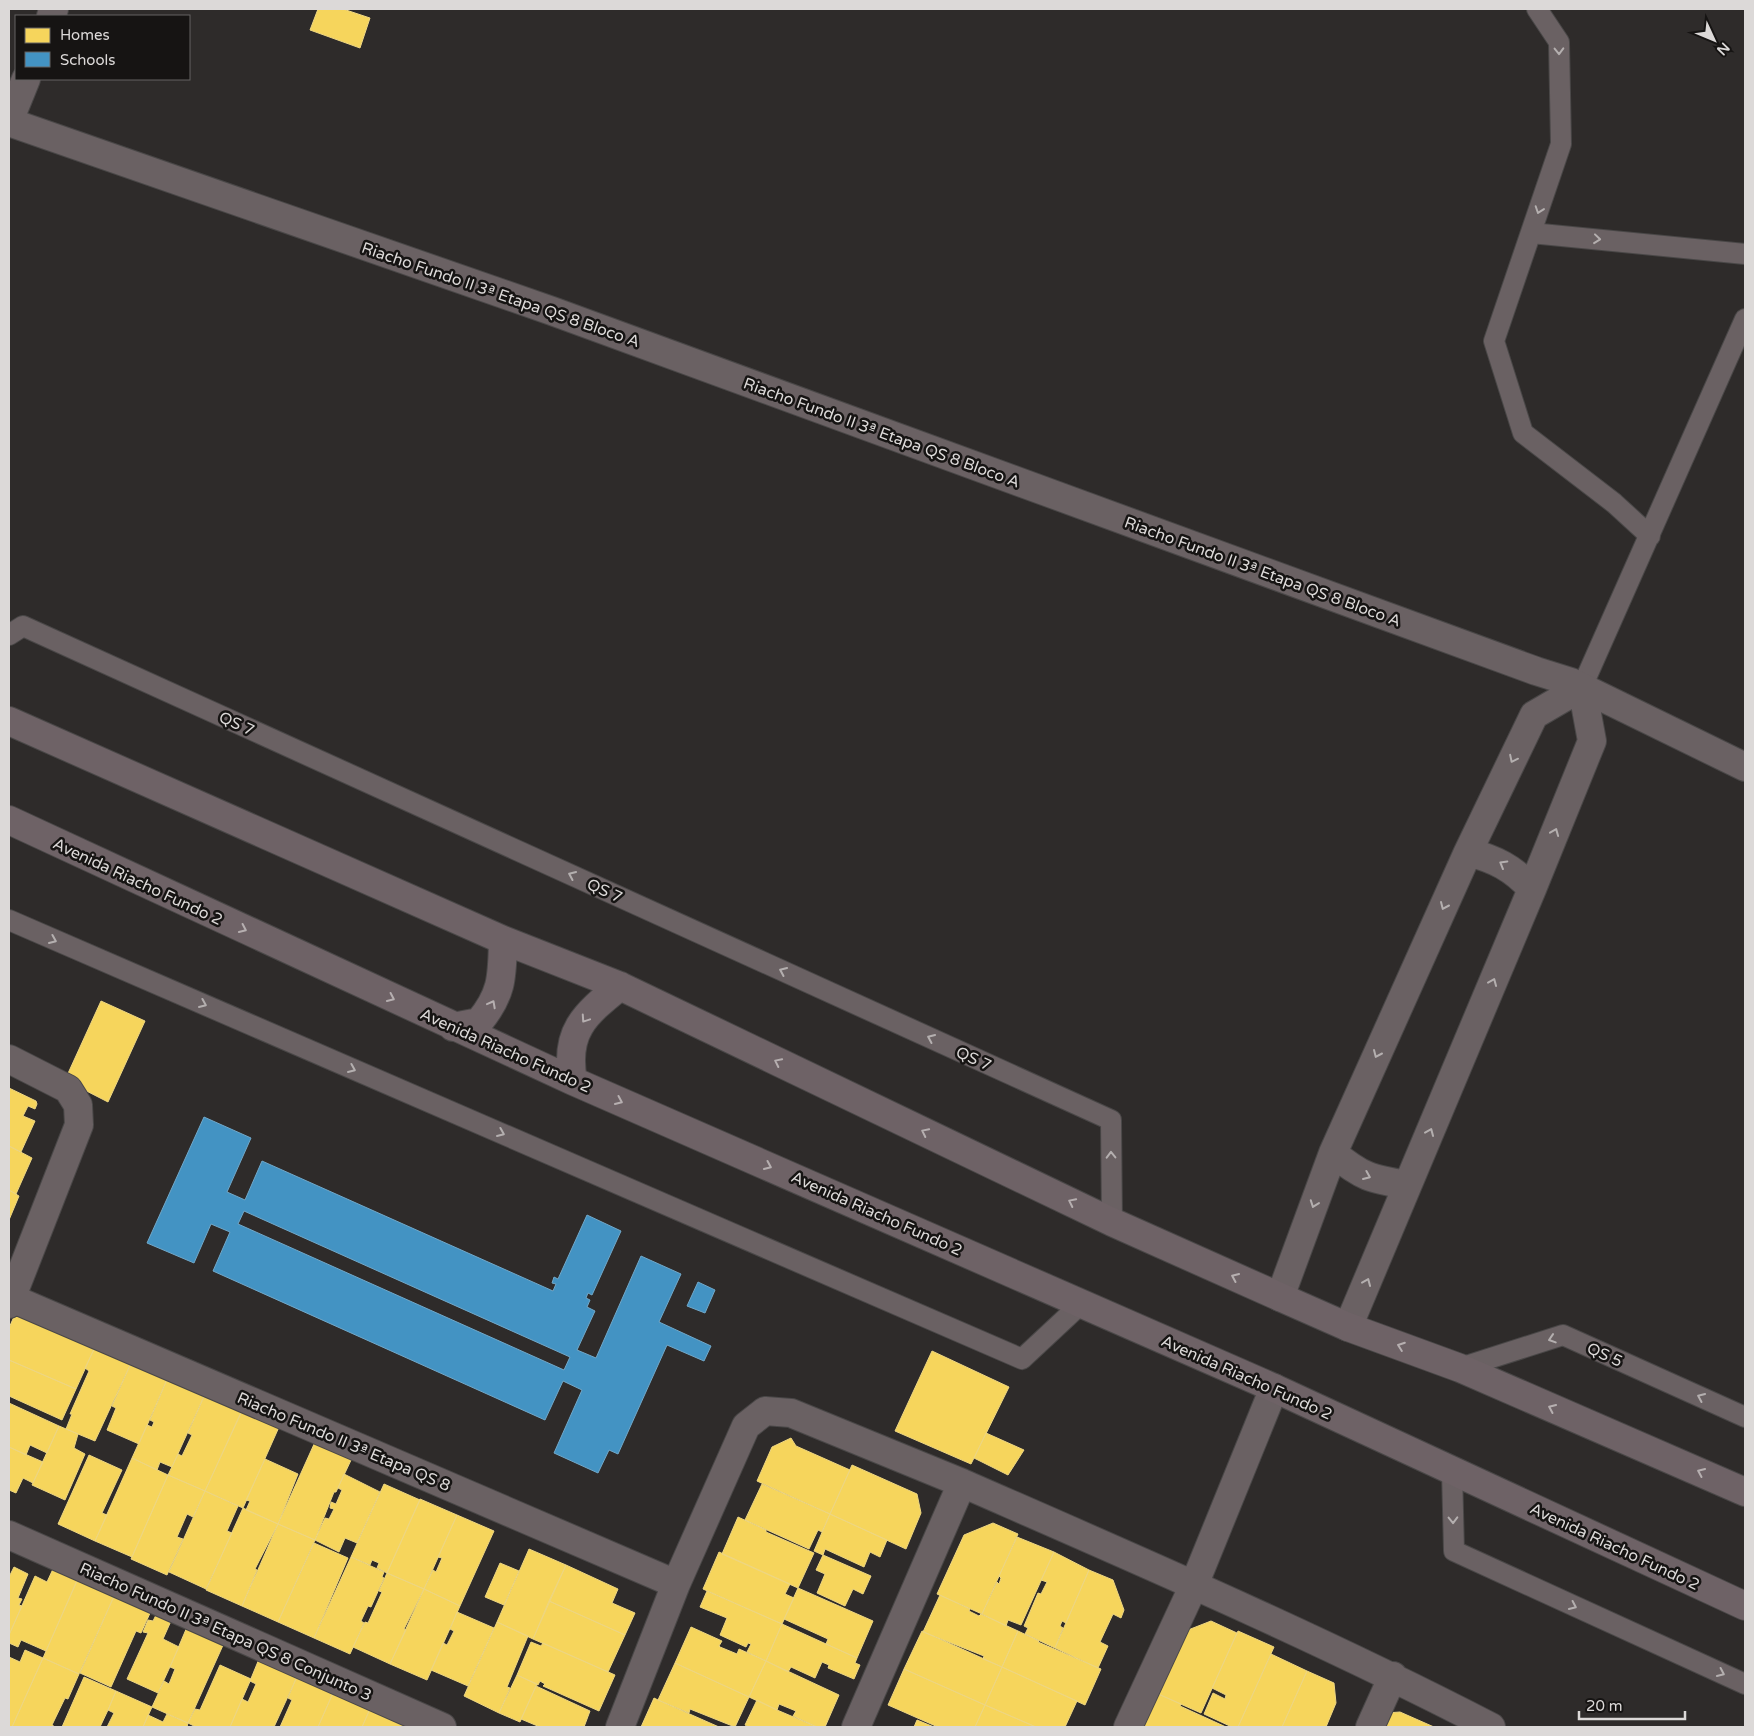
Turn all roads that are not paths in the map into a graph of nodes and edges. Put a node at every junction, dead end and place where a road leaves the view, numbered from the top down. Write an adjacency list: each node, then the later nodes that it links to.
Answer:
1 (1537, 9): 4 (lane, one-way to 4)
2 (26, 80): 3 (street)
3 (9, 122): 9 (street, Riacho Fundo II 3ª Etapa QS 8 Bloco A)
4 (1531, 233): 5 (lane, one-way to 5); 7 (lane)
5 (1745, 254)
6 (1745, 319): 7 (lane)
7 (1650, 536): 9 (lane)
8 (9, 636): 23 (lane, QS 7, one-way to 8)
9 (1582, 687): 11 (street, Riacho Fundo II 3ª Etapa QS 8 Bloco A); 13 (street, one-way to 13); 14 (street, one-way to 9)
10 (9, 721): 16 (main road)
11 (1745, 768)
12 (9, 820): 18 (main road, Avenida Riacho Fundo 2, one-way to 18)
13 (1468, 852): 14 (street, one-way to 13); 21 (street, one-way to 21)
14 (1532, 889): 22 (street, one-way to 14)
15 (9, 920): 26 (lane, one-way to 26)
16 (503, 940): 17 (main road); 18 (main road, one-way to 16)
17 (620, 986): 20 (main road, one-way to 20); 23 (main road, one-way to 17)
18 (453, 1027): 20 (main road, Avenida Riacho Fundo 2)
19 (9, 1059): 25 (street)
20 (573, 1081): 26 (main road, Avenida Riacho Fundo 2, one-way to 26)
21 (1333, 1153): 22 (street, one-way to 22); 24 (street, one-way to 24)
22 (1407, 1185): 27 (street, one-way to 22)
23 (1112, 1222): 24 (main road, one-way to 23)
24 (1280, 1297): 27 (main road)
25 (10, 1301): 35 (street, Riacho Fundo II 3ª Etapa QS 8)
26 (1082, 1303): 29 (main road, Avenida Riacho Fundo 2)
27 (1348, 1327): 28 (main road, one-way to 27)
28 (1460, 1368): 30 (lane, QS 5, one-way to 28); 33 (main road, one-way to 28)
29 (1274, 1388): 31 (main road, Avenida Riacho Fundo 2); 36 (street)
30 (1745, 1417)
31 (1452, 1471): 37 (main road, Avenida Riacho Fundo 2); 39 (lane, one-way to 39)
32 (962, 1483): 35 (street); 36 (street); 42 (street)
33 (1745, 1492)
34 (9, 1535): 40 (street, Riacho Fundo II 3ª Etapa QS 8 Conjunto 3)
35 (676, 1584): 41 (street)
36 (1194, 1585): 38 (street); 43 (street)
37 (1745, 1606)
38 (1393, 1676): 44 (street); 45 (street)
39 (1745, 1684)
40 (442, 1727)
41 (620, 1727)
42 (856, 1727)
43 (1128, 1727)
44 (1370, 1727)
45 (1492, 1727)

